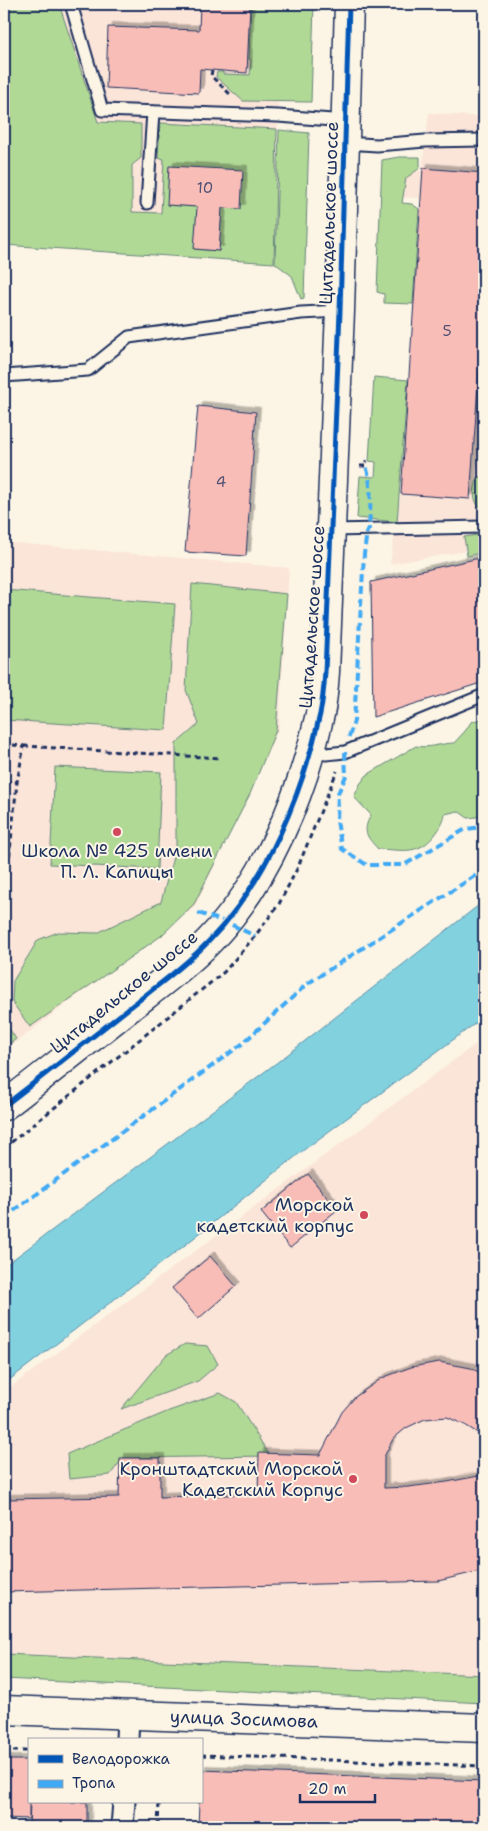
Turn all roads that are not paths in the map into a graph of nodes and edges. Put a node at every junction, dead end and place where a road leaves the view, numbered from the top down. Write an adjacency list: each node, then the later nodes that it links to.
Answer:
1 (71, 4): 3 (lane)
2 (349, 4): 4 (street, Цитадельское шоссе)
3 (153, 112): 4 (lane); 6 (lane)
4 (346, 132): 5 (lane); 7 (street, Цитадельское шоссе)
5 (484, 140)
6 (147, 203)
7 (340, 311): 8 (lane); 10 (street, Цитадельское шоссе)
8 (4, 376)
9 (484, 527): 10 (lane)
10 (331, 530): 12 (street, Цитадельское шоссе)
11 (484, 695): 12 (lane)
12 (311, 751): 13 (street, Цитадельское шоссе)
13 (4, 1106)
14 (6, 1712): 15 (street, улица Зосимова)
15 (128, 1727): 16 (street, улица Зосимова)
16 (484, 1728)
17 (124, 1804): 18 (street)
18 (122, 1827)

